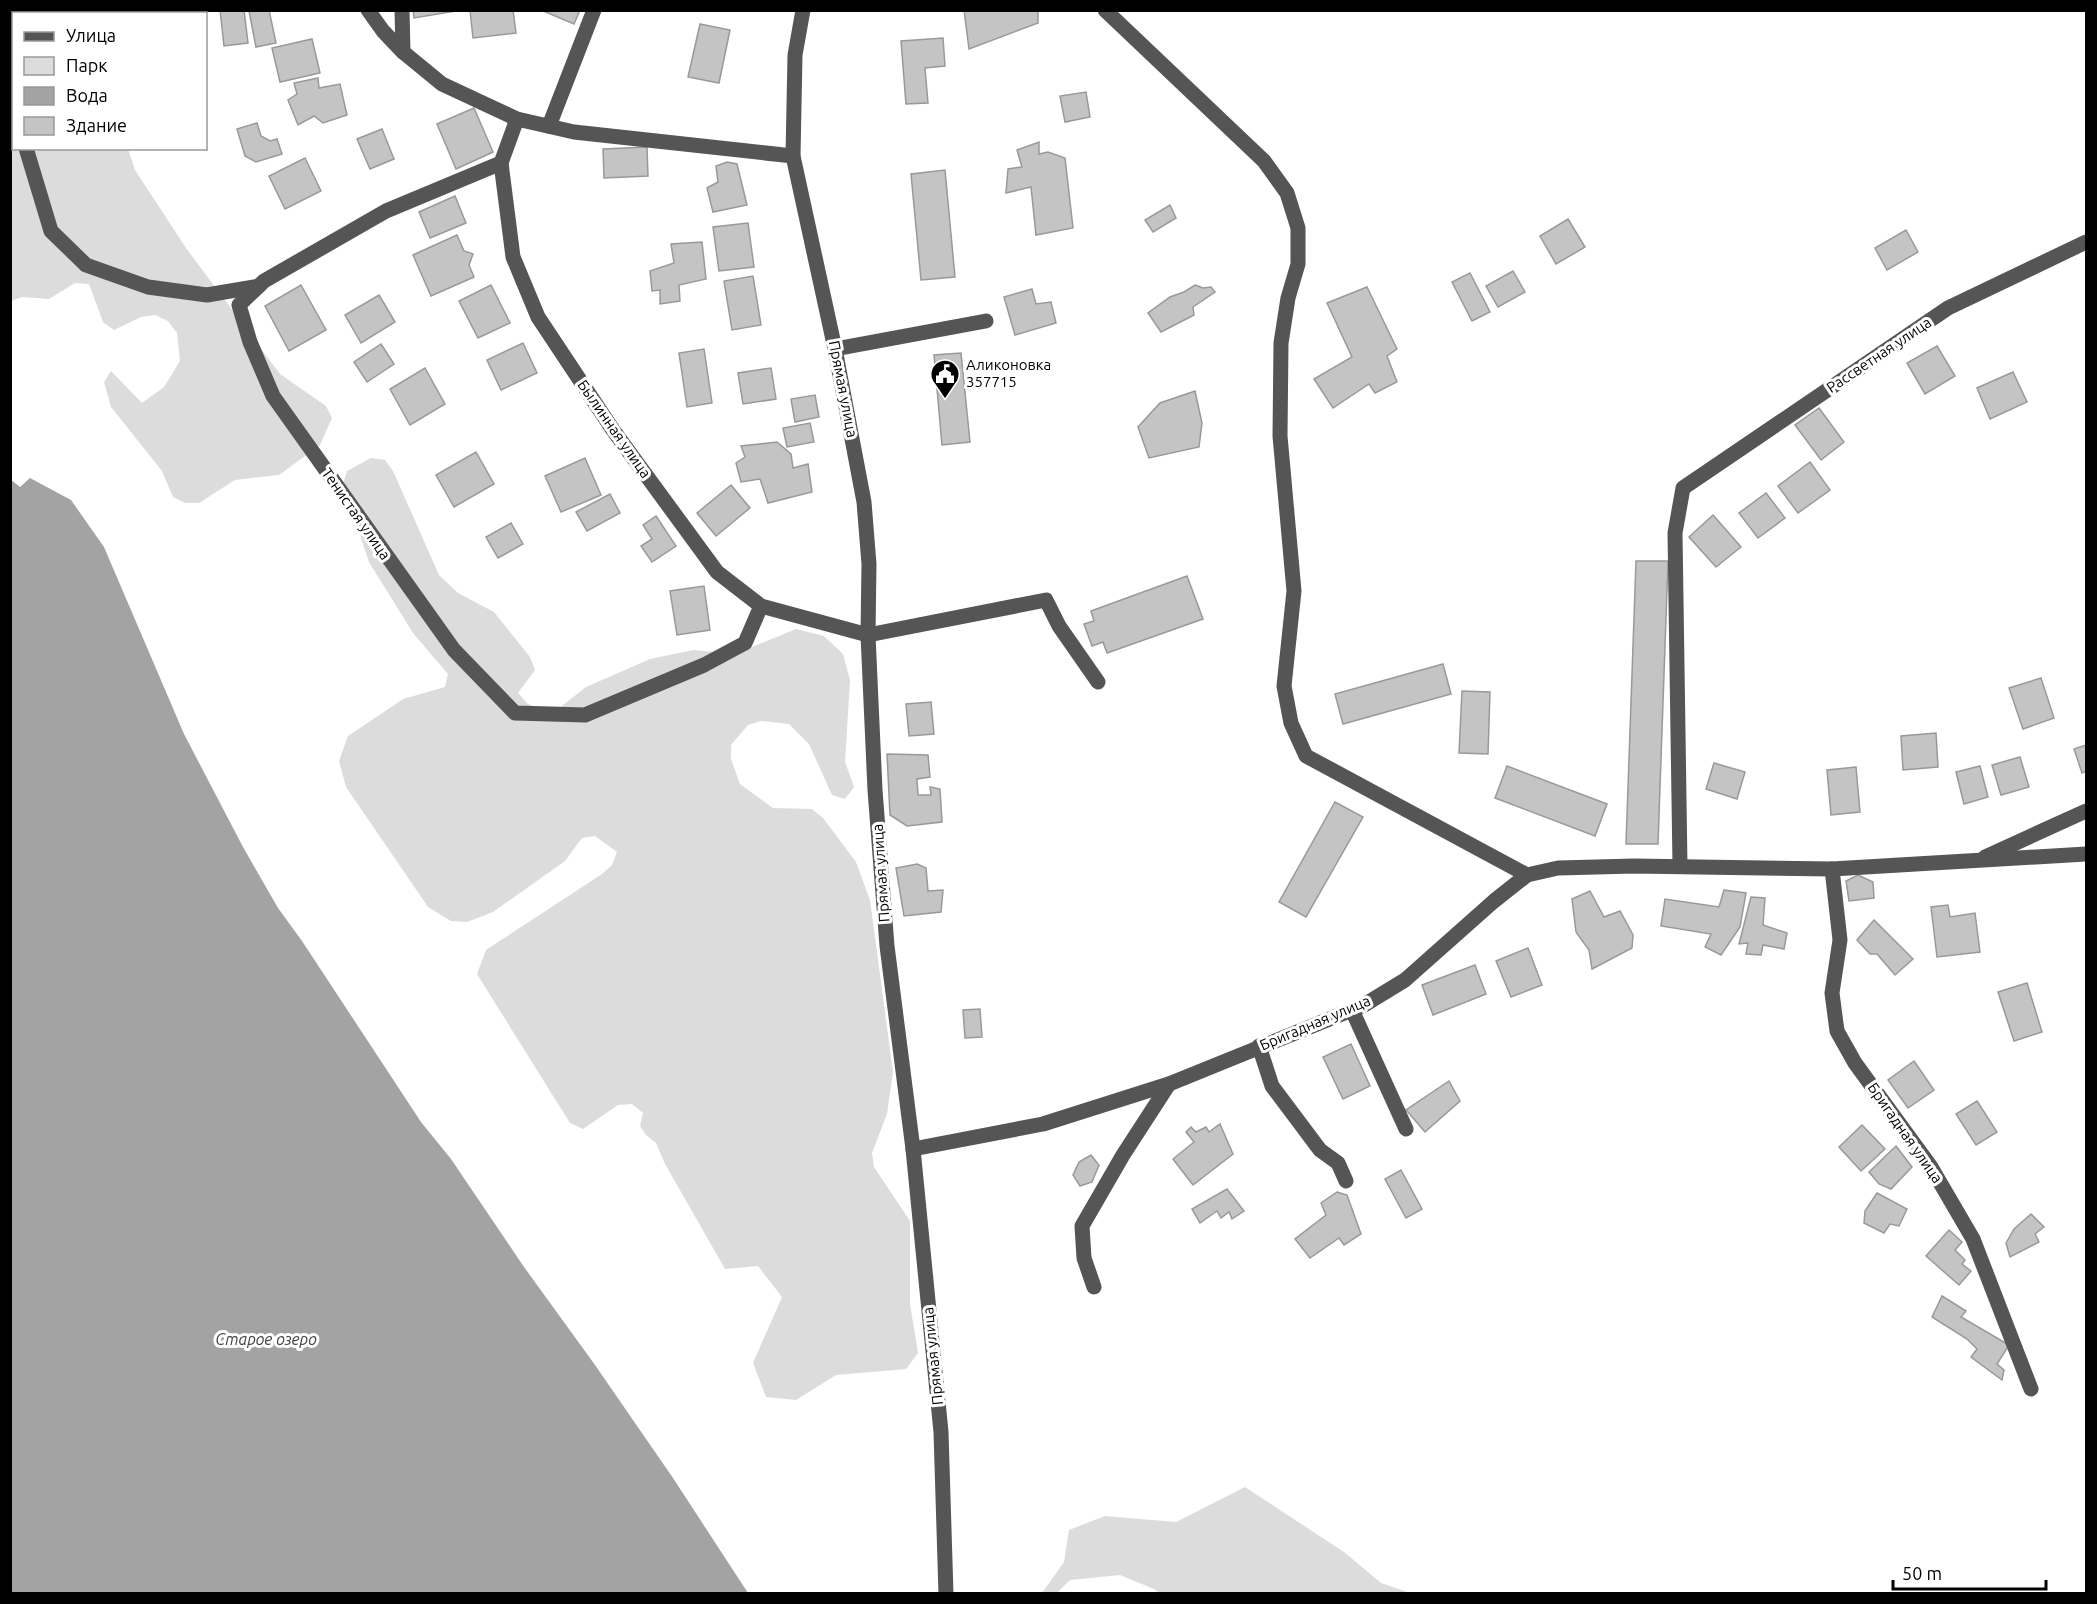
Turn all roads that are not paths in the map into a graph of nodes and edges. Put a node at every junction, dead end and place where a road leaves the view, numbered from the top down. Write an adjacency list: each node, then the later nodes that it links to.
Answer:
1 (368, 10): 6 (street)
2 (402, 10): 6 (street)
3 (594, 10): 8 (street)
4 (804, 10): 10 (street, Прямая улица)
5 (1105, 10): 24 (street)
6 (403, 52): 7 (street)
7 (517, 119): 8 (street); 11 (street, Былинная улица)
8 (549, 126): 10 (street)
9 (27, 150): 13 (street)
10 (793, 156): 15 (street, Прямая улица)
11 (501, 163): 13 (street, Тенистая улица); 16 (street, Былинная улица)
12 (2086, 242): 22 (street, Рассветная улица)
13 (259, 286): 16 (street, Тенистая улица)
14 (986, 321): 15 (street)
15 (835, 349): 17 (street, Прямая улица)
16 (761, 606): 17 (street, Былинная улица)
17 (868, 635): 18 (street); 29 (street, Прямая улица)
18 (1098, 682)
19 (2086, 812): 21 (street, Бригадная улица)
20 (2086, 854): 21 (street, Бригадная улица)
21 (1974, 862): 23 (street, Бригадная улица)
22 (1680, 866): 23 (street, Бригадная улица); 24 (street, Бригадная улица)
23 (1832, 869): 32 (street, Бригадная улица)
24 (1527, 875): 25 (street, Бригадная улица)
25 (1352, 1010): 26 (street, Бригадная улица); 28 (street)
26 (1259, 1046): 27 (street, Бригадная улица); 30 (street)
27 (1169, 1084): 29 (street, Бригадная улица); 31 (street)
28 (1406, 1129)
29 (913, 1149): 33 (street, Прямая улица)
30 (1346, 1181)
31 (1095, 1287)
32 (2031, 1389)
33 (946, 1593)

